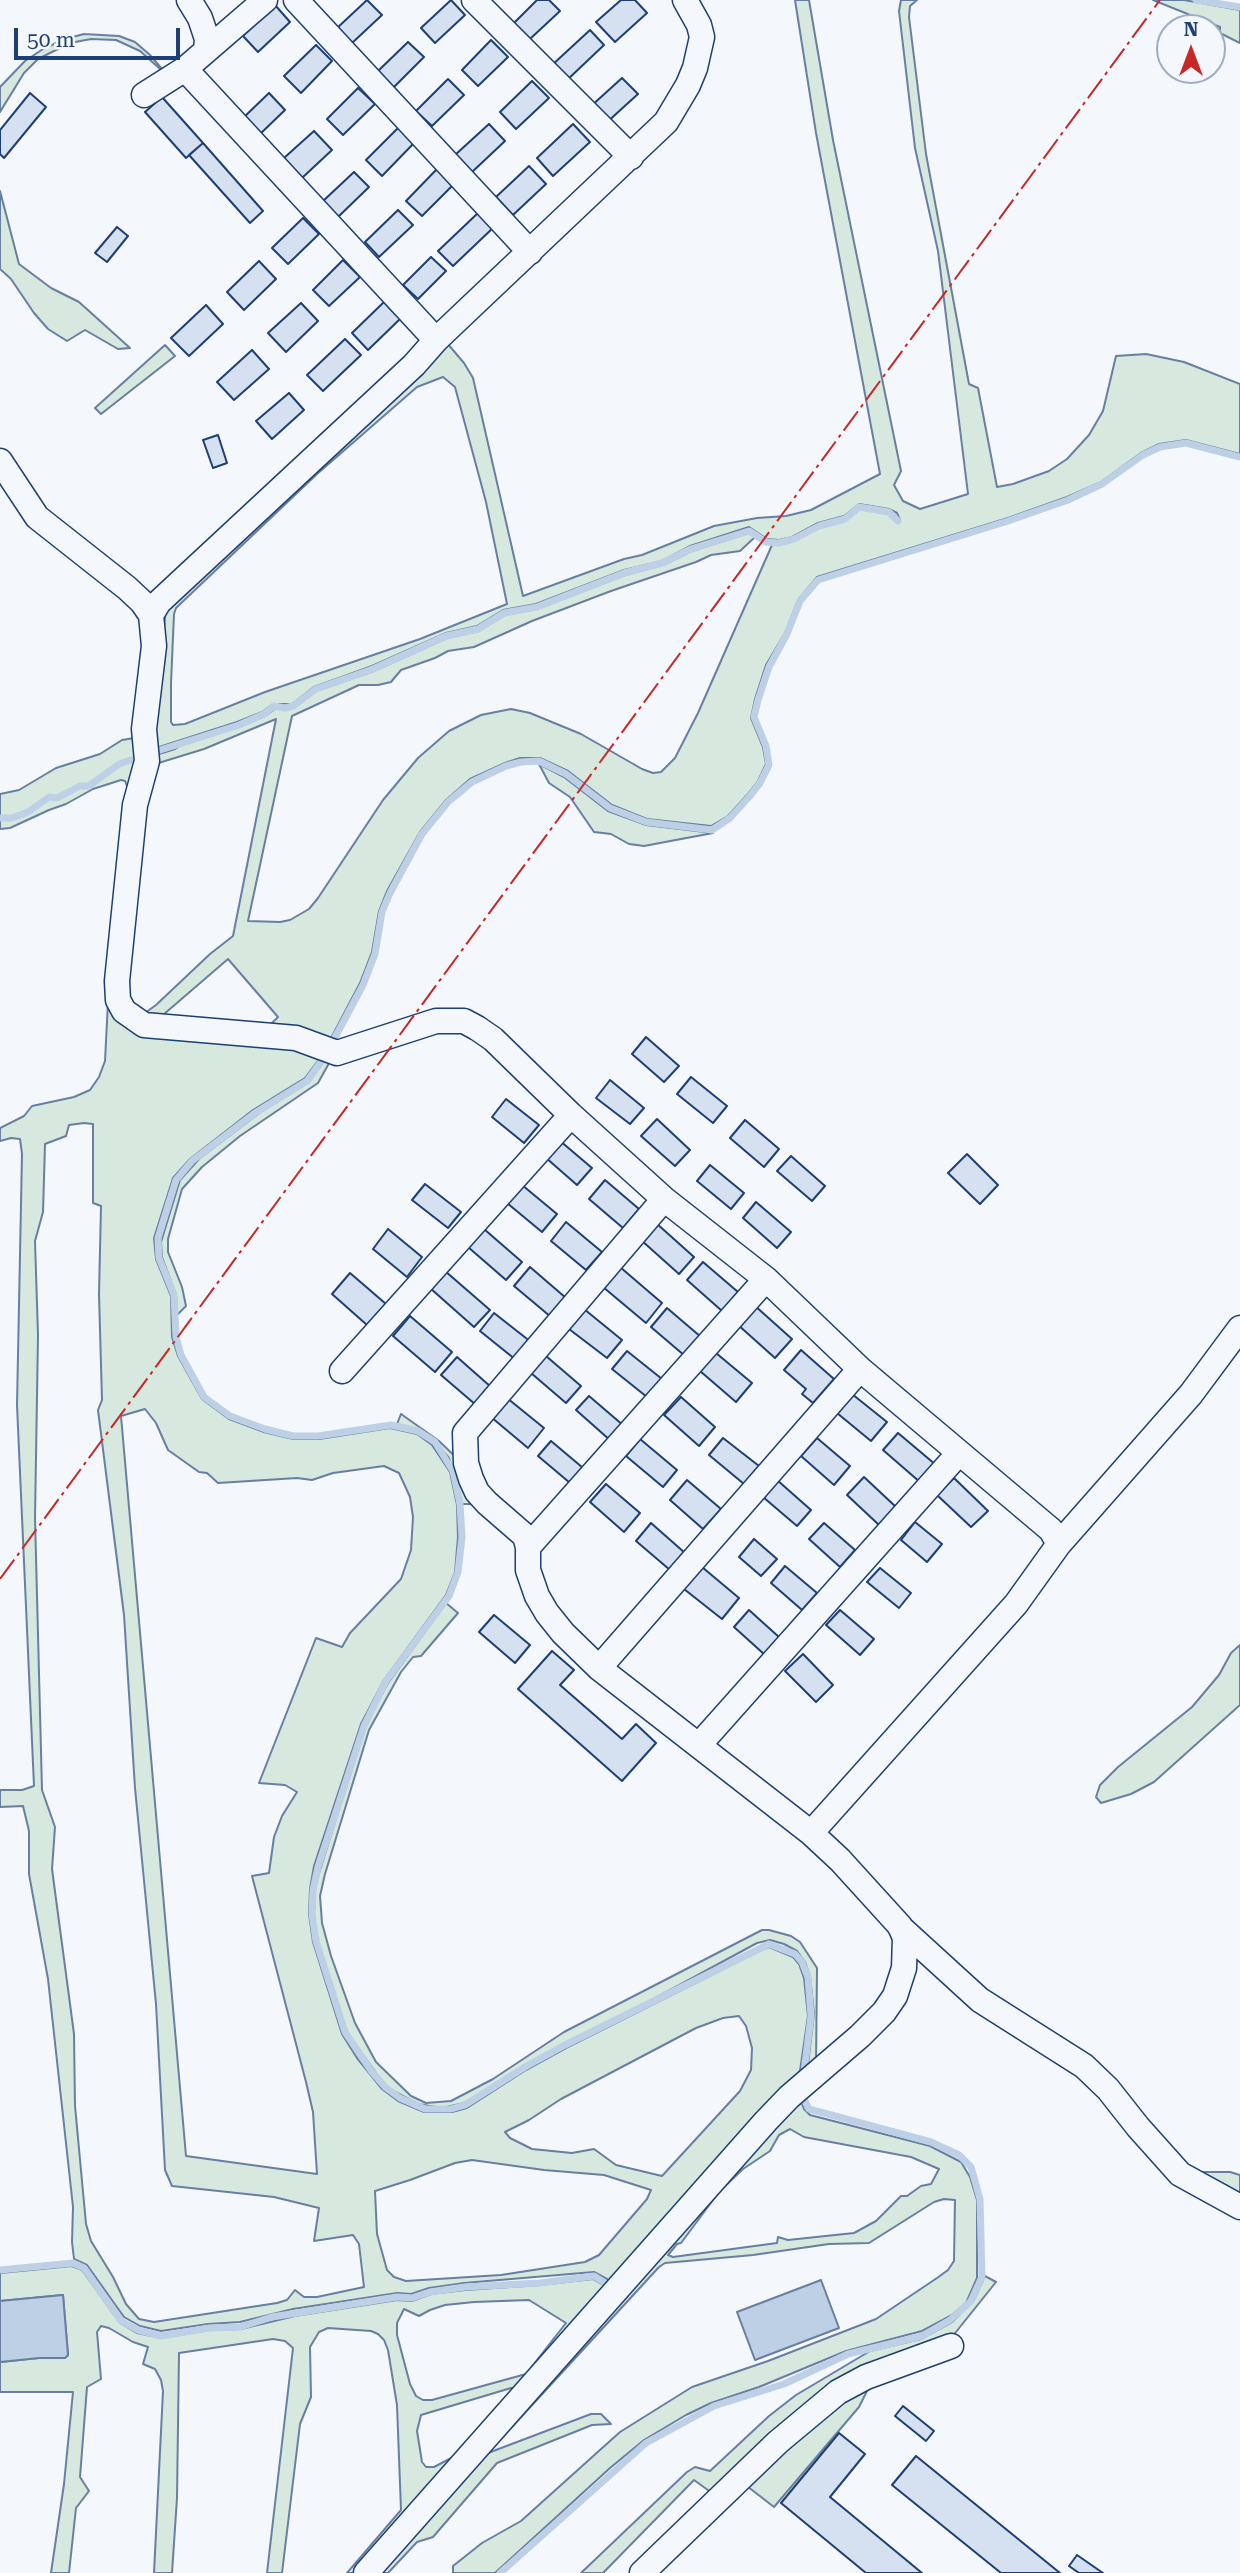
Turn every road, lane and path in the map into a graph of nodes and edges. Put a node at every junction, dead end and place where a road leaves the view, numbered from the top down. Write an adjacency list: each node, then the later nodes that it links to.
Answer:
1 (189, 0): 6 (street)
2 (265, 0): 6 (street)
3 (296, 0): 10 (street)
4 (474, 0): 9 (street)
5 (685, 0): 9 (street)
6 (206, 50): 7 (street)
7 (185, 69): 8 (street); 11 (street)
8 (144, 95)
9 (631, 157): 10 (street)
10 (530, 252): 11 (street)
11 (436, 340): 13 (street)
12 (0, 461): 13 (street)
13 (151, 615): 14 (street)
14 (571, 1115): 15 (street); 19 (street)
15 (664, 1199): 16 (street); 22 (street)
16 (766, 1279): 18 (street); 22 (street)
17 (1240, 1328): 21 (street)
18 (860, 1369): 20 (street); 23 (street)
19 (342, 1371)
20 (960, 1453): 21 (street); 24 (street)
21 (1059, 1544): 25 (street)
22 (528, 1547): 23 (street)
23 (599, 1668): 24 (street)
24 (699, 1745): 25 (street)
25 (811, 1833): 26 (street)
26 (900, 1926): 27 (street); 29 (street)
27 (1240, 2207)
28 (951, 2346): 30 (street)
29 (366, 2573)
30 (642, 2573)

